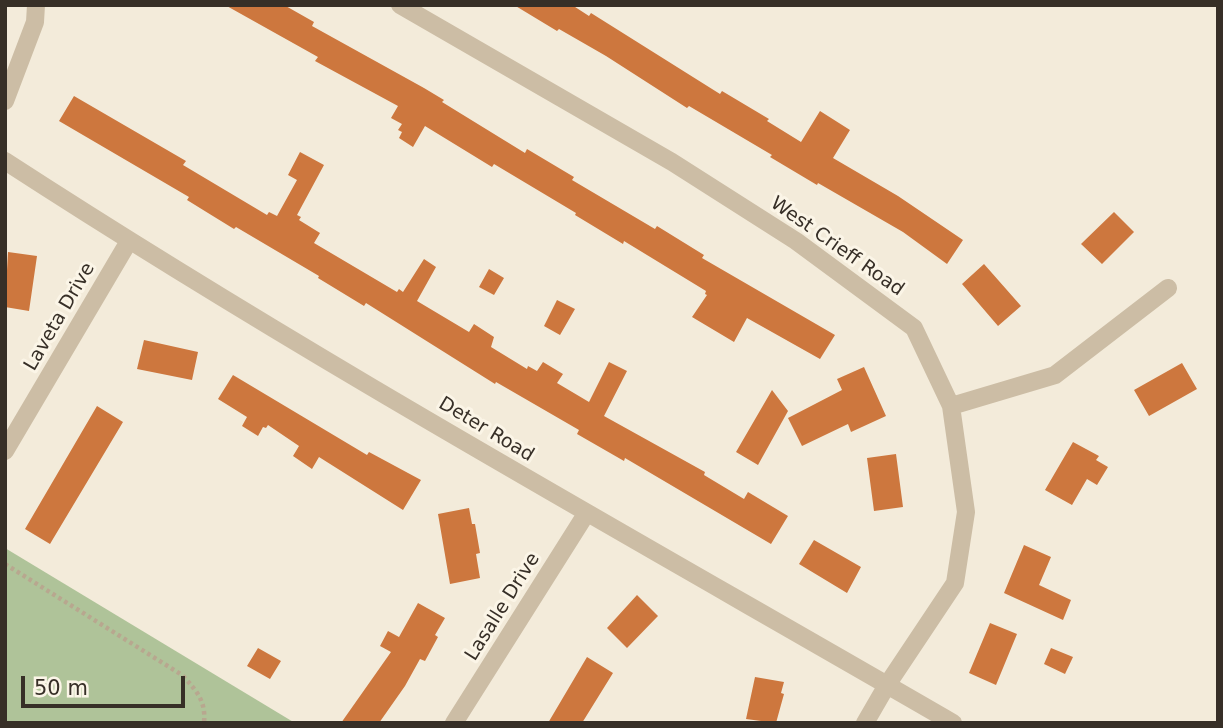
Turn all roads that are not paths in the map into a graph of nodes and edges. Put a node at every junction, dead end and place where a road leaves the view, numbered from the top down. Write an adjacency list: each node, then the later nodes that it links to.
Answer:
1 (36, 5): 3 (street)
2 (400, 5): 7 (street, West Crieff Road)
3 (5, 101)
4 (5, 161): 5 (street, Deter Road)
5 (129, 241): 8 (street, Laveta Drive); 9 (street, Deter Road)
6 (1168, 288): 7 (street)
7 (951, 406): 10 (street, West Crieff Road)
8 (5, 451)
9 (586, 514): 10 (street, Deter Road); 11 (street, Lasalle Drive)
10 (887, 685): 12 (street, West Crieff Road); 13 (street, Deter Road)
11 (454, 723)
12 (865, 723)
13 (953, 723)

